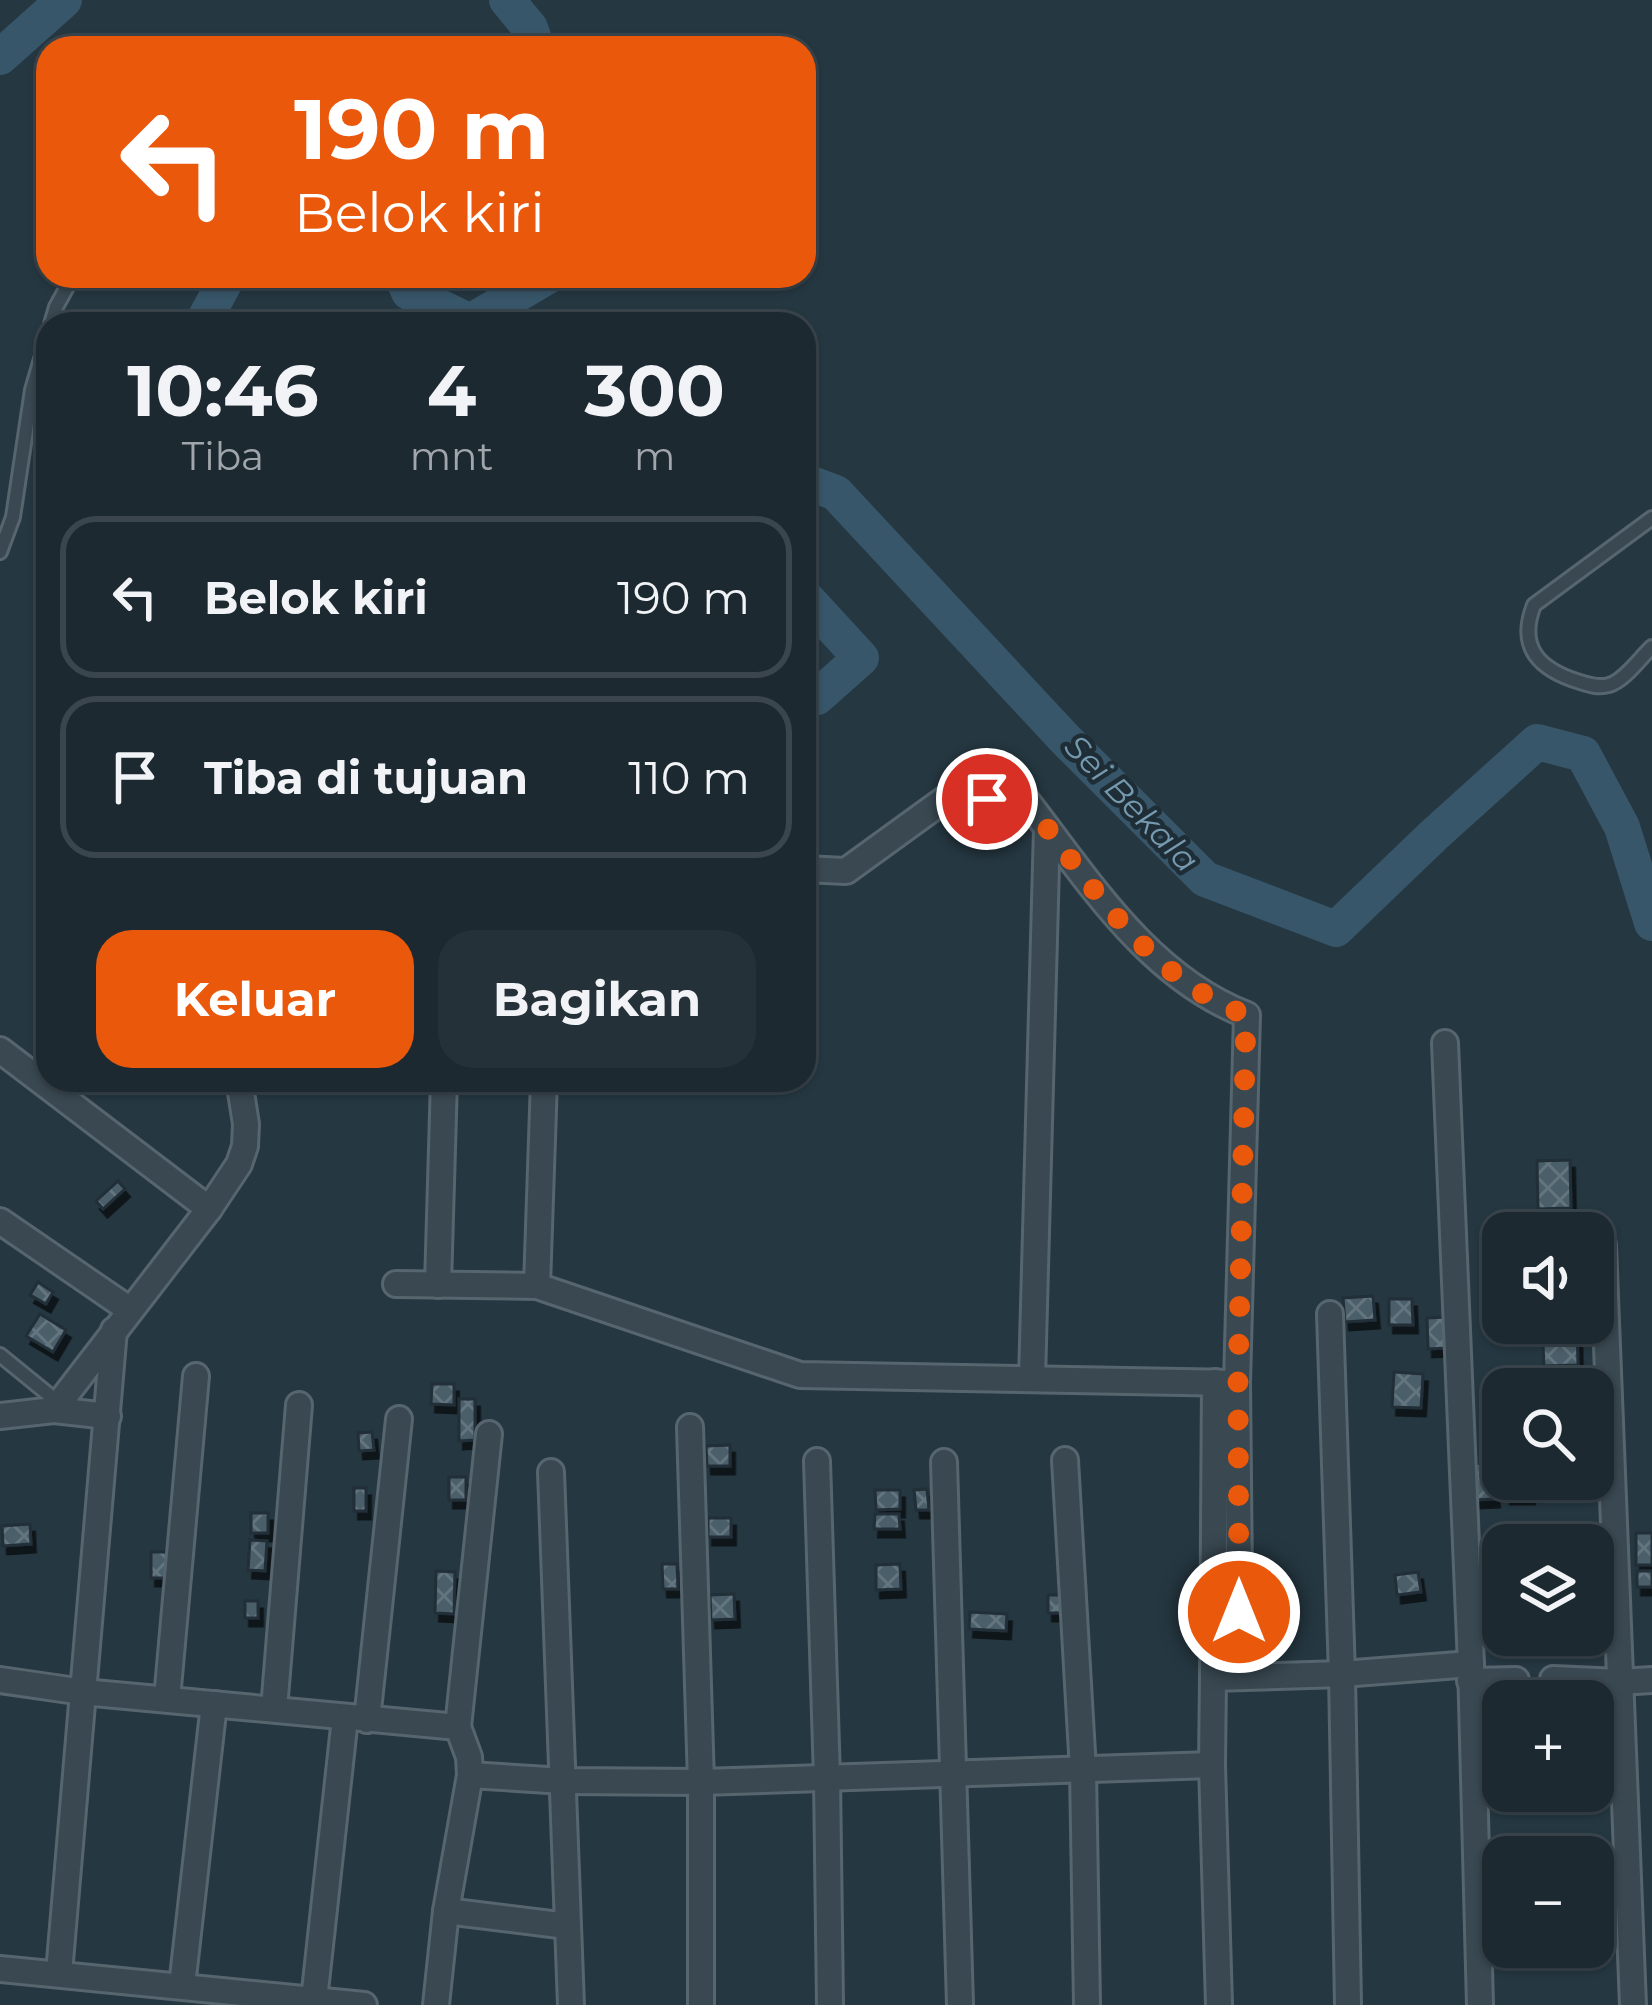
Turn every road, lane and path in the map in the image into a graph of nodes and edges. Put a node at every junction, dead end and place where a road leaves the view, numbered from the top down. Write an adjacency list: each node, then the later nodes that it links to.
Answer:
1 (36, 376): 3 (lane)
2 (1652, 518): 4 (lane)
3 (0, 553)
4 (1652, 647)
5 (1048, 828): 6 (street); 25 (street); 26 (street)
6 (816, 870)
7 (1445, 1042): 39 (street)
8 (0, 1050): 9 (street)
9 (36, 1077)
10 (55, 1092): 14 (street)
11 (241, 1092): 14 (street)
12 (444, 1092): 17 (street)
13 (544, 1092): 18 (street)
14 (209, 1209): 19 (street)
15 (0, 1221): 19 (street)
16 (396, 1284): 17 (street)
17 (438, 1285): 18 (street)
18 (537, 1286): 25 (street)
19 (130, 1310): 21 (street)
20 (1330, 1314): 40 (street)
21 (114, 1330): 28 (street); 30 (street)
22 (1607, 1344): 47 (street)
23 (0, 1355): 28 (lane)
24 (196, 1376): 49 (street)
25 (1032, 1379): 26 (street)
26 (1226, 1382): 38 (street)
27 (298, 1405): 51 (street)
28 (56, 1406): 29 (street); 30 (street)
29 (0, 1416)
30 (108, 1416): 48 (street)
31 (399, 1419): 52 (street)
32 (690, 1426): 60 (street)
33 (489, 1434): 53 (street)
34 (1065, 1460): 55 (street)
35 (818, 1461): 58 (street)
36 (944, 1462): 57 (street)
37 (551, 1472): 59 (street)
38 (1227, 1613): 41 (street); 42 (street)
39 (1471, 1672): 40 (street); 45 (street); 76 (street)
40 (1342, 1674): 41 (street); 75 (street)
41 (1240, 1677): 42 (street)
42 (1213, 1678): 54 (street)
43 (1553, 1679): 47 (street)
44 (0, 1680): 48 (street)
45 (1516, 1680)
46 (1652, 1680): 47 (street)
47 (1620, 1682): 77 (street)
48 (82, 1692): 49 (street); 64 (street)
49 (167, 1699): 50 (street)
50 (214, 1704): 51 (street); 65 (street)
51 (274, 1709): 52 (street)
52 (356, 1719): 53 (street); 66 (street)
53 (458, 1727): 56 (street)
54 (1212, 1765): 55 (street); 74 (street)
55 (1083, 1770): 57 (street); 73 (street)
56 (470, 1774): 59 (street); 61 (street)
57 (955, 1774): 58 (street); 72 (street)
58 (827, 1778): 60 (street); 71 (street)
59 (564, 1781): 60 (street); 62 (street)
60 (701, 1782): 70 (street)
61 (446, 1911): 62 (street); 68 (street)
62 (567, 1926): 69 (street)
63 (0, 1969): 64 (street)
64 (59, 1973): 65 (street)
65 (182, 1986): 66 (street)
66 (314, 2000): 67 (street)
67 (364, 2005)
68 (436, 2005)
69 (571, 2005)
70 (701, 2005)
71 (830, 2005)
72 (960, 2005)
73 (1087, 2005)
74 (1219, 2005)
75 (1348, 2005)
76 (1480, 2005)
77 (1633, 2005)

